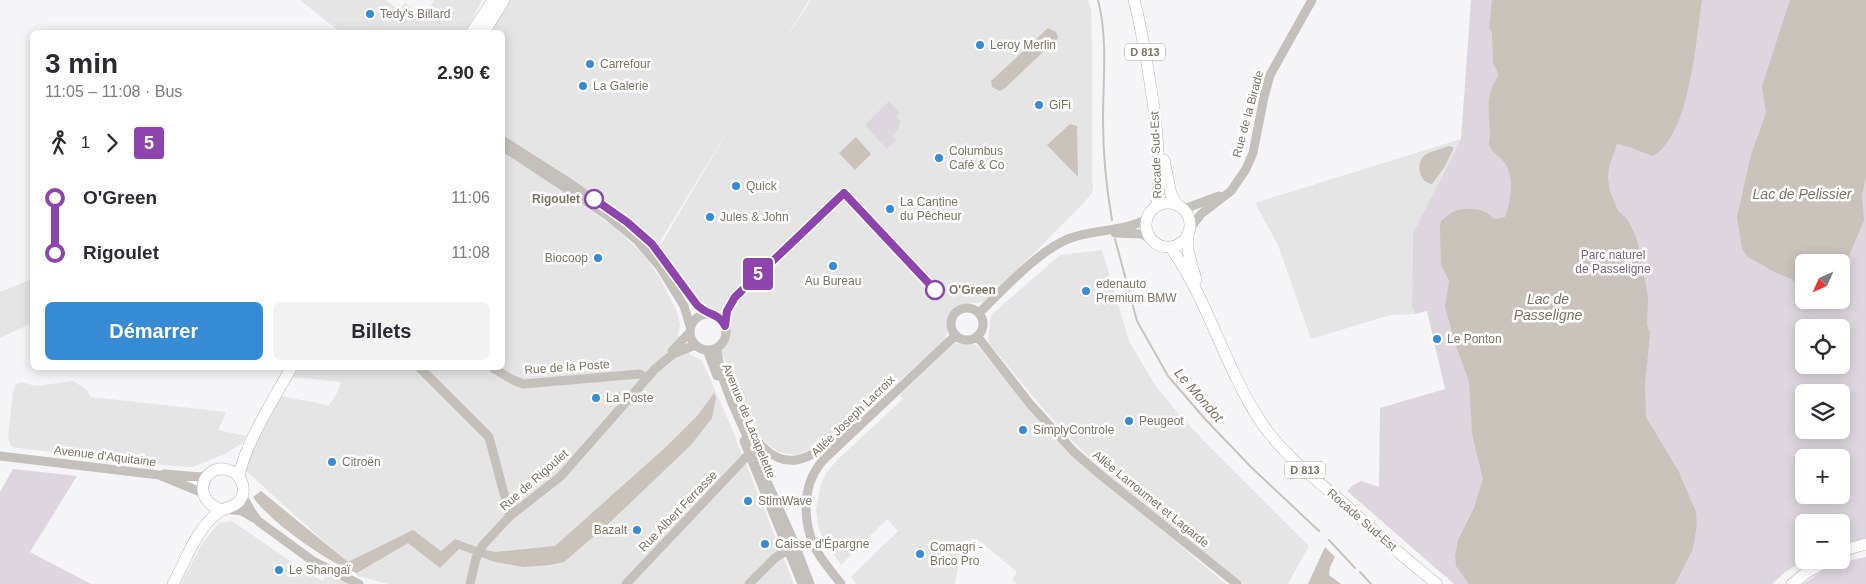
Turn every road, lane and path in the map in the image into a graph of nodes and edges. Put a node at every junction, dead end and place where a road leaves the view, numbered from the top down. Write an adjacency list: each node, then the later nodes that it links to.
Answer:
1 (488, 0): 6 (street)
2 (496, 0): 6 (main road); 8 (street)
3 (504, 0): 9 (main road)
4 (1134, 0): 10 (main road, Rocade Sud-Est / D 813)
5 (1312, 0): 13 (street, Rue de la Birade)
6 (484, 16): 7 (main road)
7 (475, 30)
8 (483, 30)
9 (483, 30)
10 (1154, 104): 14 (main road, Rocade Sud-Est / D 813); 15 (main road, Rocade Sud-Est / D 813)
11 (505, 142): 22 (street, Avenue de Lacapelette)
12 (505, 149): 24 (street)
13 (1237, 183): 15 (street, Rue de la Birade); 17 (street, Rue de la Birade)
14 (1157, 206): 15 (main road); 16 (main road)
15 (1181, 207): 17 (main road)
16 (1142, 221): 18 (street); 19 (main road)
17 (1189, 231): 20 (main road); 23 (main road, Rocade Sud-Est / D 813)
18 (1080, 235): 19 (street); 21 (street)
19 (1151, 239): 20 (main road)
20 (1171, 248): 23 (main road, Rocade Sud-Est / D 813)
21 (979, 313): 25 (street); 26 (street)
22 (706, 314): 24 (street); 28 (street, Avenue de Lacapelette)
23 (1212, 326): 66 (main road, Rocade Sud-Est / D 813)
24 (690, 329): 27 (street); 30 (street)
25 (956, 335): 26 (street); 36 (street, Allée Joseph Lacroix)
26 (977, 336): 65 (street, Allée Larroumet et Lagarde)
27 (695, 345): 29 (street); 30 (street, Rue de Rigoulet)
28 (717, 348): 29 (street, Avenue de Lacapelette); 35 (street, Avenue de Lacapelette)
29 (707, 350): 38 (street, Avenue de Lacapelette)
30 (662, 362): 34 (street, Rue de Rigoulet)
31 (290, 370): 37 (main road)
32 (422, 370): 47 (street)
33 (496, 370): 34 (street, Rue de la Poste)
34 (646, 378): 47 (street, Rue de Rigoulet)
35 (732, 403): 36 (street); 63 (street, Avenue de Lacapelette)
36 (882, 405): 64 (street, Allée Joseph Lacroix)
37 (250, 445): 40 (main road); 43 (main road)
38 (748, 455): 53 (street, Avenue de Lacapelette); 60 (street, Rue Albert Ferrasse)
39 (0, 456): 42 (street, Avenue d'Aquitaine)
40 (225, 469): 41 (main road); 43 (main road)
41 (209, 474): 42 (street); 44 (main road)
42 (158, 475): 44 (street, Avenue d'Aquitaine)
43 (239, 477): 45 (main road)
44 (204, 496): 46 (main road); 49 (main road)
45 (242, 496): 46 (main road); 48 (street)
46 (224, 510): 48 (street); 49 (main road)
47 (510, 516): 59 (street, Rue de Rigoulet)
48 (258, 520): 58 (street)
49 (202, 529): 57 (main road)
50 (1866, 544): 51 (main road)
51 (1850, 548)
52 (1866, 548): 54 (main road)
53 (788, 549): 61 (street); 62 (street, Avenue de Lacapelette)
54 (1850, 552)
55 (1806, 569): 67 (main road)
56 (1813, 569): 68 (main road)
57 (173, 584)
58 (359, 584)
59 (470, 584)
60 (626, 584)
61 (750, 584)
62 (802, 584)
63 (810, 584)
64 (841, 584)
65 (1237, 584)
66 (1437, 584)
67 (1783, 584)
68 (1792, 584)

